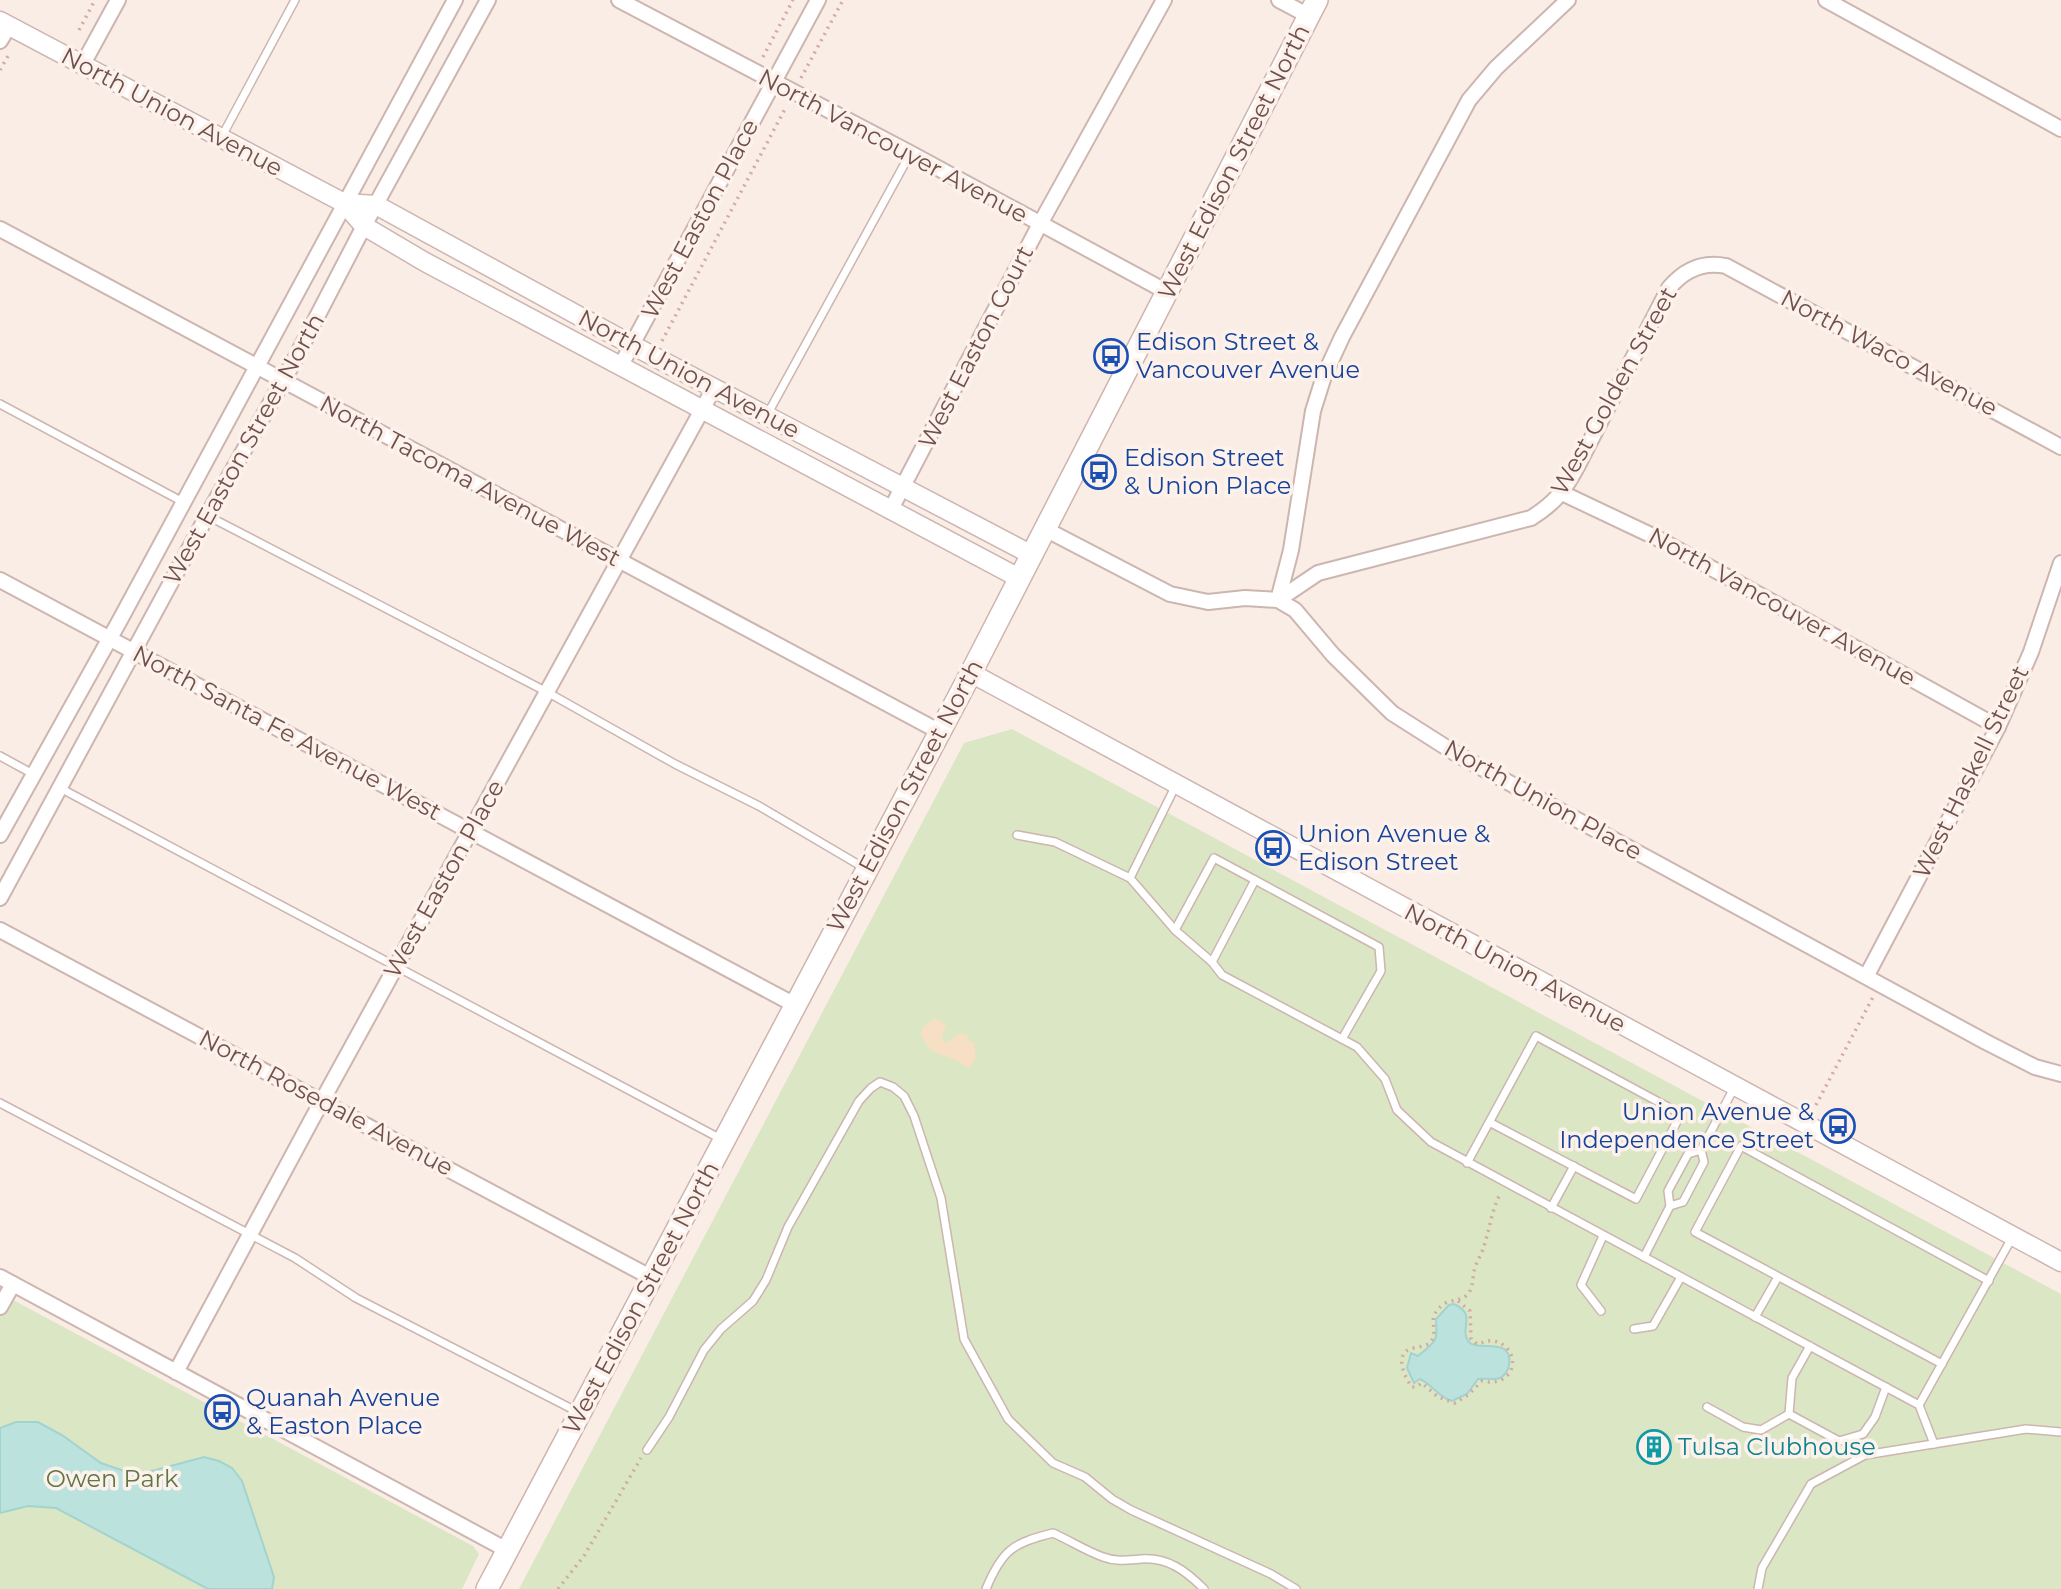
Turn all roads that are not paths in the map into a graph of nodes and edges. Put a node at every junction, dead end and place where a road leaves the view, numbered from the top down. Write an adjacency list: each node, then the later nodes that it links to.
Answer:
1 (118, 0): 13 (street)
2 (295, 0): 16 (lane)
3 (455, 0): 18 (street, West Easton Street North)
4 (488, 0): 19 (street, West Easton Street North)
5 (619, 0): 14 (street, North Vancouver Avenue)
6 (818, 0): 14 (street, West Easton Place)
7 (1164, 0): 20 (street, West Easton Court)
8 (1279, 0): 11 (street)
9 (1568, 0): 45 (street)
10 (1826, 0): 15 (street)
11 (1313, 8): 24 (main road, West Edison Street North)
12 (3, 29): 13 (street, North Union Avenue)
13 (83, 64): 16 (street, North Union Avenue)
14 (774, 82): 17 (street, North Vancouver Avenue); 25 (street, West Easton Place)
15 (2061, 129)
16 (221, 139): 18 (street, North Union Avenue)
17 (910, 153): 20 (street, North Vancouver Avenue); 32 (lane)
18 (344, 203): 19 (street, North Union Avenue); 21 (street, North Union Avenue); 27 (street, West Easton Street North)
19 (376, 205): 21 (street, West Easton Street North); 25 (street, North Union Avenue)
20 (1040, 224): 24 (street, North Vancouver Avenue); 34 (street, West Easton Court)
21 (364, 226): 26 (street, North Union Avenue); 28 (street, West Easton Street North)
22 (0, 229): 27 (street, North Tacoma Avenue West)
23 (1715, 264): 33 (street, North Waco Avenue); 35 (street, West Golden Street)
24 (1167, 292): 39 (main road, West Edison Street North)
25 (632, 345): 26 (street, West Easton Place); 29 (street, North Union Avenue)
26 (621, 365): 31 (street, North Union Avenue)
27 (257, 367): 28 (street, North Tacoma Avenue West); 36 (street, West Easton Street North)
28 (283, 381): 38 (street, West Easton Street North); 41 (street, North Tacoma Avenue West)
29 (714, 388): 31 (street, West Easton Place); 32 (street, North Union Avenue)
30 (0, 404): 36 (lane)
31 (703, 409): 37 (street, North Union Avenue); 41 (street, West Easton Place)
32 (767, 415): 34 (street, North Union Avenue)
33 (2061, 447)
34 (905, 486): 37 (street, West Easton Court); 40 (street, North Union Avenue)
35 (1562, 493): 45 (street, West Golden Street); 50 (street, North Vancouver Avenue)
36 (183, 502): 46 (street, West Easton Street North)
37 (890, 511): 43 (street, North Union Avenue)
38 (207, 516): 47 (street, West Easton Street North); 49 (lane)
39 (1045, 529): 40 (main road, West Edison Street North); 45 (street)
40 (1032, 555): 43 (main road, West Edison Street North)
41 (619, 560): 49 (street, West Easton Place); 51 (street, North Tacoma Avenue West)
42 (2061, 563): 50 (street, West Haskell Street)
43 (1019, 578): 48 (main road, West Edison Street North)
44 (0, 580): 46 (street, North Santa Fe Avenue West)
45 (1278, 600): 67 (street, North Union Place)
46 (109, 638): 47 (street, North Santa Fe Avenue West); 53 (street, West Easton Street North)
47 (134, 651): 55 (street, West Easton Street North); 56 (street, North Santa Fe Avenue West)
48 (971, 673): 51 (main road, West Edison Street North); 54 (street, North Union Avenue)
49 (547, 692): 56 (street, West Easton Place); 59 (lane)
50 (1998, 727): 67 (street, West Haskell Street)
51 (940, 732): 59 (main road, West Edison Street North)
52 (0, 756): 53 (lane)
53 (33, 774): 57 (street, West Easton Street North)
54 (1176, 785): 60 (lane); 71 (street, North Union Avenue)
55 (60, 788): 62 (street, West Easton Street North); 66 (lane)
56 (471, 831): 66 (street, West Easton Place); 68 (street, North Santa Fe Avenue West)
57 (0, 835)
58 (1017, 835): 60 (lane)
59 (867, 869): 68 (main road, West Edison Street North)
60 (1130, 878): 64 (lane)
61 (1255, 880): 64 (lane); 65 (lane); 69 (lane)
62 (0, 898)
63 (0, 930): 72 (street, North Rosedale Avenue)
64 (1175, 930): 65 (lane)
65 (1212, 962): 69 (lane)
66 (396, 966): 72 (street, West Easton Place); 75 (lane)
67 (1867, 975): 70 (street, North Union Place)
68 (795, 1005): 75 (main road, West Edison Street North)
69 (1342, 1039): 77 (lane)
70 (2061, 1074)
71 (1735, 1086): 76 (lane); 83 (street, North Union Avenue)
72 (322, 1101): 81 (street, West Easton Place); 88 (street, North Rosedale Avenue)
73 (0, 1103): 81 (lane)
74 (1491, 1123): 77 (lane); 78 (lane); 78 (lane)
75 (724, 1140): 88 (main road, West Edison Street North)
76 (1701, 1150): 79 (lane); 79 (lane)
77 (1467, 1163): 80 (lane)
78 (1574, 1166): 80 (lane)
79 (1670, 1206): 84 (lane)
80 (1551, 1208): 82 (lane)
81 (250, 1235): 97 (street, West Easton Place); 101 (lane)
82 (1603, 1236): 84 (lane); 92 (lane)
83 (2013, 1236): 85 (street, North Union Avenue); 89 (lane)
84 (1644, 1257): 86 (lane)
85 (2061, 1262)
86 (1681, 1277): 93 (lane); 94 (lane)
87 (1778, 1277): 89 (lane); 93 (lane); 96 (lane)
88 (652, 1278): 101 (main road, West Edison Street North)
89 (1989, 1280): 96 (lane)
90 (6, 1281): 91 (street); 97 (street)
91 (0, 1307)
92 (1601, 1311)
93 (1755, 1317): 95 (lane)
94 (1634, 1329)
95 (1810, 1346): 98 (lane); 102 (lane)
96 (1942, 1364): 99 (lane)
97 (176, 1372): 106 (street)
98 (1886, 1387): 99 (lane); 102 (lane)
99 (1919, 1405): 104 (lane)
100 (1707, 1407): 102 (lane)
101 (580, 1413): 106 (main road, West Edison Street North)
102 (1788, 1414)
103 (2061, 1432): 104 (lane)
104 (1934, 1444): 111 (lane)
105 (647, 1450): 110 (lane)
106 (507, 1550): 107 (main road, West Edison Street North)
107 (487, 1589)
108 (986, 1589): 109 (lane)
109 (1204, 1589)
110 (1296, 1589)
111 (1758, 1589)

